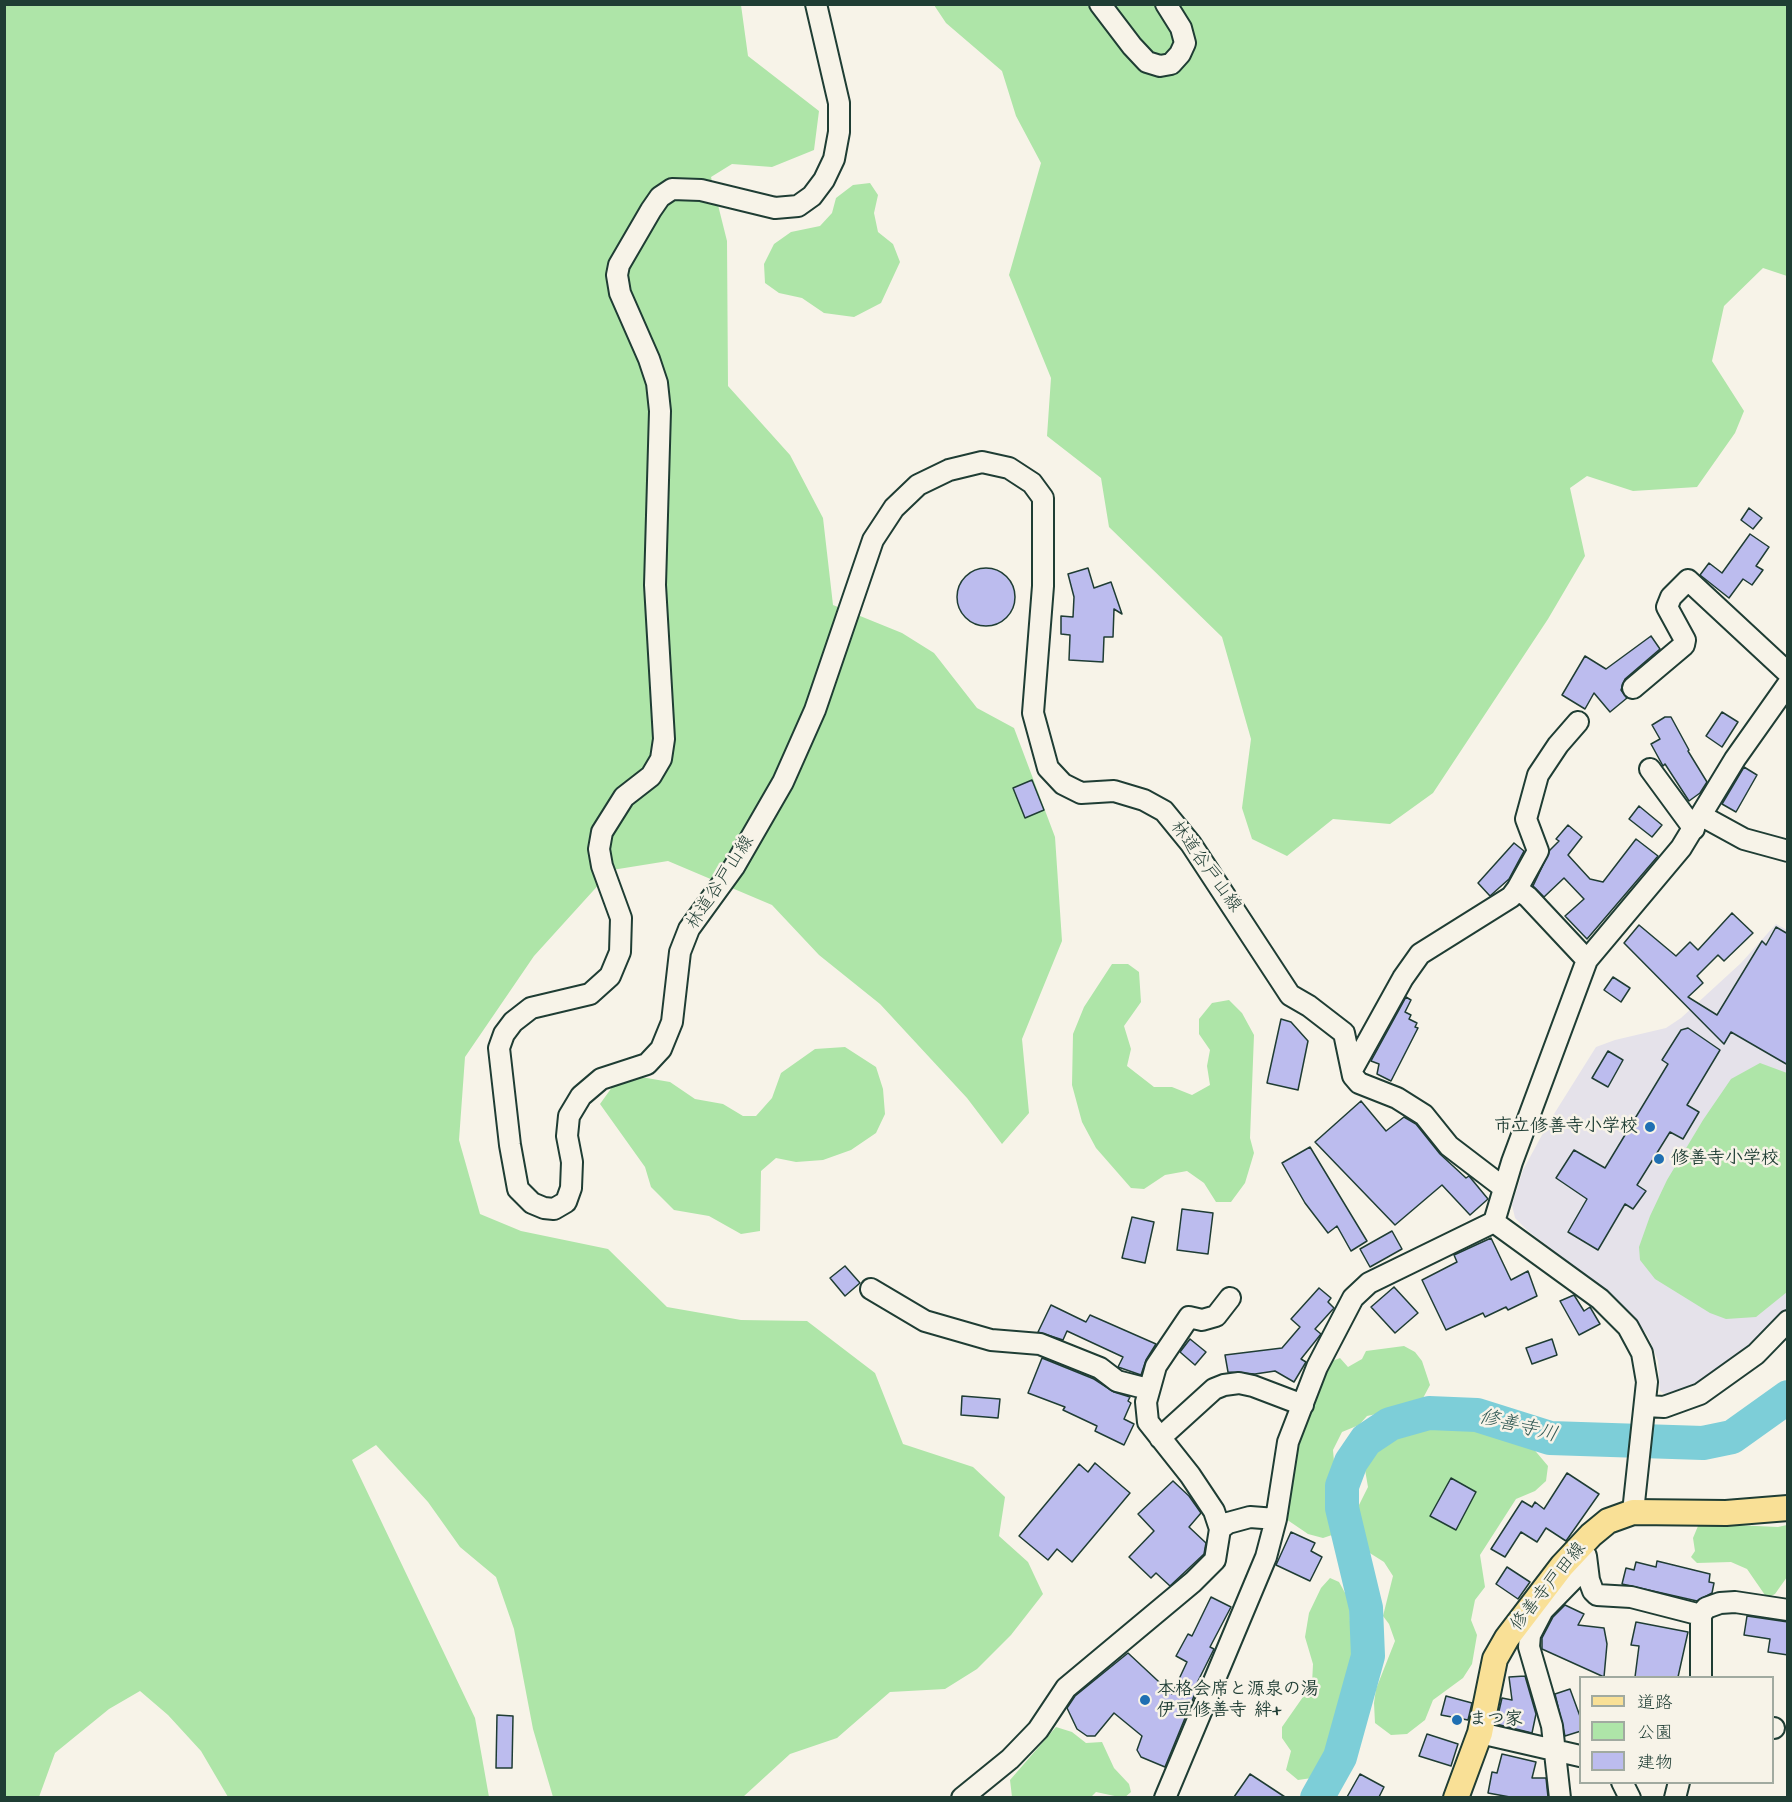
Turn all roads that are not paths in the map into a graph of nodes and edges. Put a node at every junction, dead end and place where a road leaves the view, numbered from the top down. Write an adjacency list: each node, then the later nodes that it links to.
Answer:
1 (816, 4): 13 (street, 林道谷戸山線)
2 (1100, 4): 3 (street)
3 (1166, 4)
4 (1788, 673): 6 (street)
5 (1788, 684): 9 (street)
6 (1633, 688)
7 (1578, 722): 11 (street)
8 (1650, 769): 9 (street)
9 (1698, 823): 10 (street); 12 (street)
10 (1788, 851)
11 (1517, 890): 12 (street); 13 (street)
12 (1587, 960): 14 (street)
13 (1352, 1070): 14 (street)
14 (1504, 1188): 15 (street)
15 (1494, 1222): 20 (street); 21 (street)
16 (871, 1289): 19 (street)
17 (1230, 1298): 19 (street)
18 (1788, 1321): 21 (street)
19 (1148, 1389): 22 (street)
20 (1303, 1405): 22 (street); 25 (street)
21 (1645, 1411): 23 (street)
22 (1160, 1437): 26 (street)
23 (1634, 1504): 24 (main road, 修善寺戸田線); 27 (main road, 修善寺戸田線)
24 (1788, 1508)
25 (1276, 1519): 26 (street); 35 (street)
26 (1220, 1529): 34 (street)
27 (1586, 1553): 29 (street); 31 (main road, 修善寺戸田線); 32 (street)
28 (1788, 1610): 29 (street)
29 (1701, 1615): 30 (street)
30 (1701, 1676)
31 (1480, 1732): 32 (street); 36 (main road, 修善寺戸田線)
32 (1554, 1749): 33 (street); 37 (street)
33 (1579, 1755)
34 (962, 1797)
35 (1165, 1797)
36 (1456, 1797)
37 (1560, 1797)

